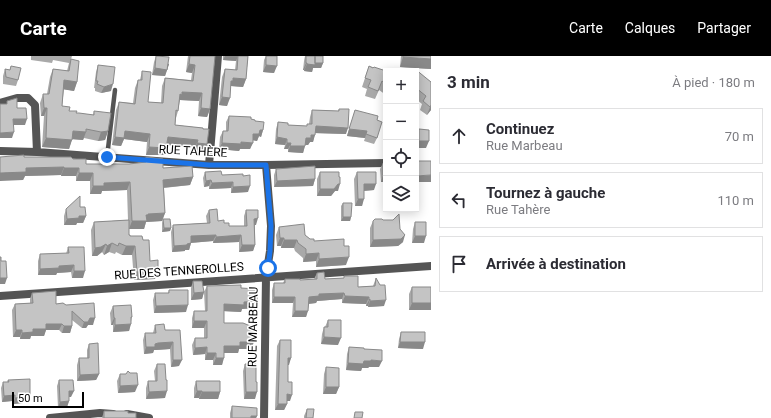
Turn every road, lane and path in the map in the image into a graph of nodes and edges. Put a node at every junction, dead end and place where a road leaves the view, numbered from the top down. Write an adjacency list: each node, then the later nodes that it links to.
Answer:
1 (218, 56): 8 (street)
2 (115, 90): 6 (lane)
3 (0, 103): 5 (street)
4 (0, 151): 5 (street, RUE TAHÈRE)
5 (37, 152): 6 (street, RUE TAHÈRE)
6 (107, 157): 8 (street, RUE TAHÈRE)
7 (383, 162): 9 (street, RUE TAHÈRE)
8 (209, 165): 9 (street, RUE TAHÈRE)
9 (266, 165): 11 (street, RUE MARBEAU)
10 (431, 266): 11 (street, RUE DES TENNEROLLES)
11 (266, 277): 12 (street, RUE DES TENNEROLLES); 15 (street, RUE MARBEAU)
12 (0, 296)
13 (144, 417): 14 (street)
14 (55, 418)
15 (264, 418)

